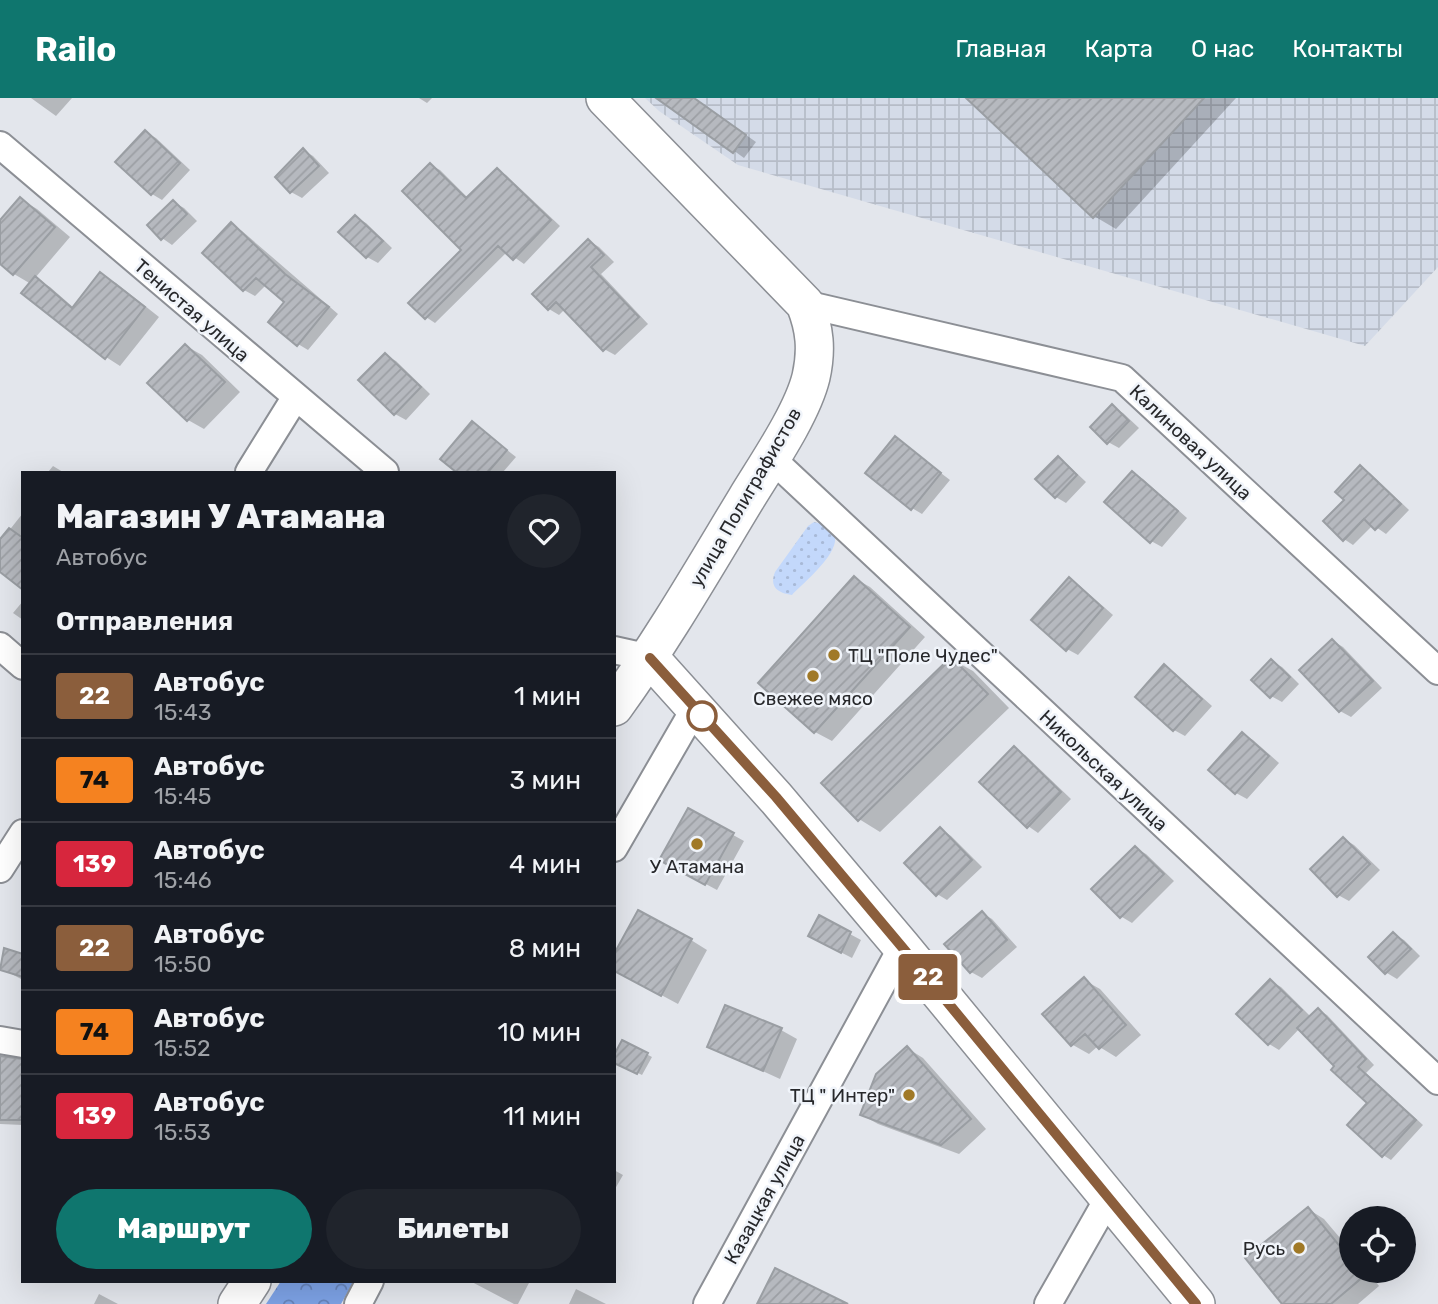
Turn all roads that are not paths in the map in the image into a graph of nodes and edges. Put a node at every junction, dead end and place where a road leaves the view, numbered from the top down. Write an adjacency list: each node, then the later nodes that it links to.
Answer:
1 (604, 98): 3 (street, улица Полиграфистов)
2 (0, 145): 4 (street, Тенистая улица)
3 (805, 304): 5 (street, улица Полиграфистов); 12 (street, Калиновая улица)
4 (295, 398): 6 (street); 7 (street, Тенистая улица)
5 (771, 458): 10 (street, улица Полиграфистов); 21 (street, Никольская улица)
6 (249, 471)
7 (384, 471)
8 (0, 646): 11 (street)
9 (616, 650): 10 (street)
10 (650, 658): 13 (street, улица Полиграфистов); 14 (street)
11 (21, 664)
12 (1438, 671)
13 (616, 704)
14 (695, 708): 16 (street); 18 (street)
15 (21, 836): 17 (street)
16 (616, 845)
17 (0, 869)
18 (902, 947): 22 (street); 27 (street, Казацкая улица)
19 (0, 1040): 20 (street)
20 (21, 1044)
21 (1438, 1081)
22 (1109, 1197): 28 (street); 29 (street)
23 (251, 1283): 25 (street)
24 (369, 1283): 26 (street)
25 (237, 1304)
26 (358, 1304)
27 (707, 1304)
28 (1048, 1304)
29 (1196, 1304)

